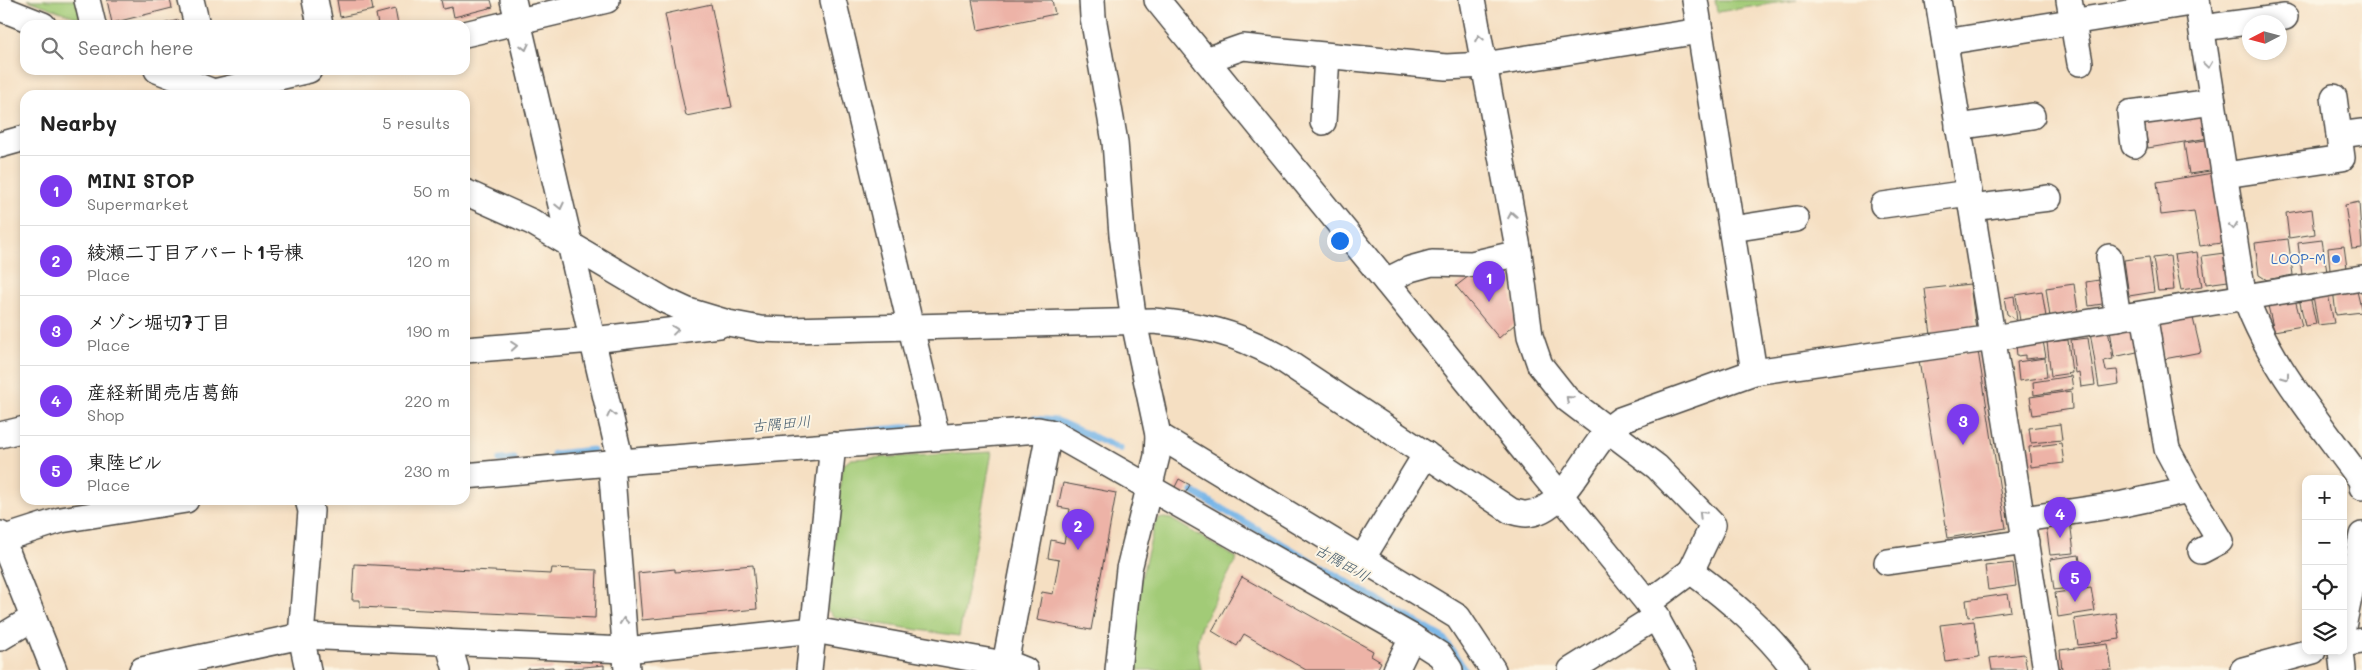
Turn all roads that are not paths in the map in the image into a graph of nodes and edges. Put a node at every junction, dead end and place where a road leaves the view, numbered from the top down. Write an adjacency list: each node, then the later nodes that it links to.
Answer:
1 (87, 0): 16 (street)
2 (191, 0): 17 (street)
3 (315, 0): 18 (street)
4 (607, 0): 14 (street)
5 (834, 0): 57 (street)
6 (1092, 0): 55 (street)
7 (1157, 0): 25 (street)
8 (1472, 0): 27 (street, one-way to 8)
9 (1695, 0): 21 (street)
10 (1938, 0): 23 (street)
11 (2197, 1): 13 (street); 20 (street)
12 (0, 8): 15 (street)
13 (2071, 10): 23 (street); 26 (street)
14 (516, 11): 22 (street); 47 (street, one-way to 47)
15 (30, 20)
16 (92, 20)
17 (196, 20)
18 (319, 20)
19 (2242, 23): 20 (street)
20 (2202, 28): 32 (street, one-way to 32)
21 (1700, 31): 27 (street); 46 (street)
22 (470, 32)
23 (1945, 42): 35 (street)
24 (1328, 56): 25 (street); 27 (street); 34 (street)
25 (1206, 60): 51 (street)
26 (2080, 63)
27 (1484, 65): 48 (street, one-way to 27)
28 (171, 75): 30 (street)
29 (283, 75): 30 (street)
30 (211, 89)
31 (2334, 97): 36 (street)
32 (2213, 102): 39 (street); 40 (street)
33 (2032, 116): 35 (street)
34 (1323, 122)
35 (1958, 127): 43 (street)
36 (2351, 134): 40 (street)
37 (20, 139): 38 (street)
38 (0, 145)
39 (2134, 145)
40 (2225, 175): 52 (street, one-way to 52)
41 (470, 194): 47 (street)
42 (2049, 198): 43 (street)
43 (1970, 201): 44 (street); 58 (street)
44 (1883, 205)
45 (1796, 220): 46 (street)
46 (1732, 229): 61 (street)
47 (569, 246): 56 (street); 59 (street)
48 (1518, 253): 51 (street); 62 (street, one-way to 48)
49 (2109, 257): 54 (street)
50 (2362, 278): 52 (street)
51 (1386, 281): 75 (street)
52 (2245, 298): 53 (street); 73 (street, one-way to 73)
53 (2144, 314): 54 (street); 74 (street)
54 (2118, 318): 58 (street)
55 (1134, 322): 57 (street); 66 (street); 69 (street)
56 (728, 324): 57 (street); 59 (street, one-way to 56)
57 (912, 329): 67 (street)
58 (1994, 338): 61 (street); 78 (street)
59 (593, 340): 60 (street, one-way to 59); 70 (street, one-way to 59)
60 (470, 350)
61 (1754, 372): 62 (street)
62 (1608, 428): 75 (street); 84 (street, one-way to 62)
63 (20, 430): 65 (street)
64 (1049, 432): 67 (street); 72 (street); 98 (street)
65 (0, 435)
66 (1158, 435): 72 (street); 82 (street)
67 (938, 437): 68 (street)
68 (833, 445): 70 (street); 88 (street)
69 (1426, 454): 75 (street); 82 (street)
70 (616, 462): 71 (street); 97 (street, one-way to 70)
71 (470, 476)
72 (1149, 486): 90 (street); 104 (street)
73 (2362, 487)
74 (2189, 490): 78 (street); 81 (street)
75 (1561, 495): 85 (street)
76 (155, 505): 80 (street)
77 (310, 505): 89 (street)
78 (2025, 530): 83 (street); 111 (street)
79 (2362, 535): 86 (street)
80 (1, 536): 87 (street)
81 (2201, 551)
82 (1362, 559): 107 (street)
83 (1887, 562)
84 (1691, 571): 85 (street); 110 (street)
85 (1652, 610): 108 (street); 109 (street)
86 (2347, 610)
87 (33, 618): 91 (street); 99 (street)
88 (814, 630): 97 (street); 98 (street); 103 (street)
89 (301, 636): 93 (street); 100 (street); 101 (street)
90 (1412, 636): 105 (street); 106 (street)
91 (0, 638)
92 (2362, 641): 94 (street)
93 (448, 642): 97 (street); 102 (street)
94 (2347, 643)
95 (2302, 654): 112 (street)
96 (2341, 655): 113 (street)
97 (626, 660)
98 (1015, 667)
99 (54, 670)
100 (142, 670)
101 (308, 670)
102 (456, 670)
103 (810, 670)
104 (1117, 670)
105 (1396, 670)
106 (1450, 670)
107 (1493, 670)
108 (1571, 670)
109 (1686, 670)
110 (1795, 670)
111 (2046, 670)
112 (2243, 670)
113 (2343, 670)

